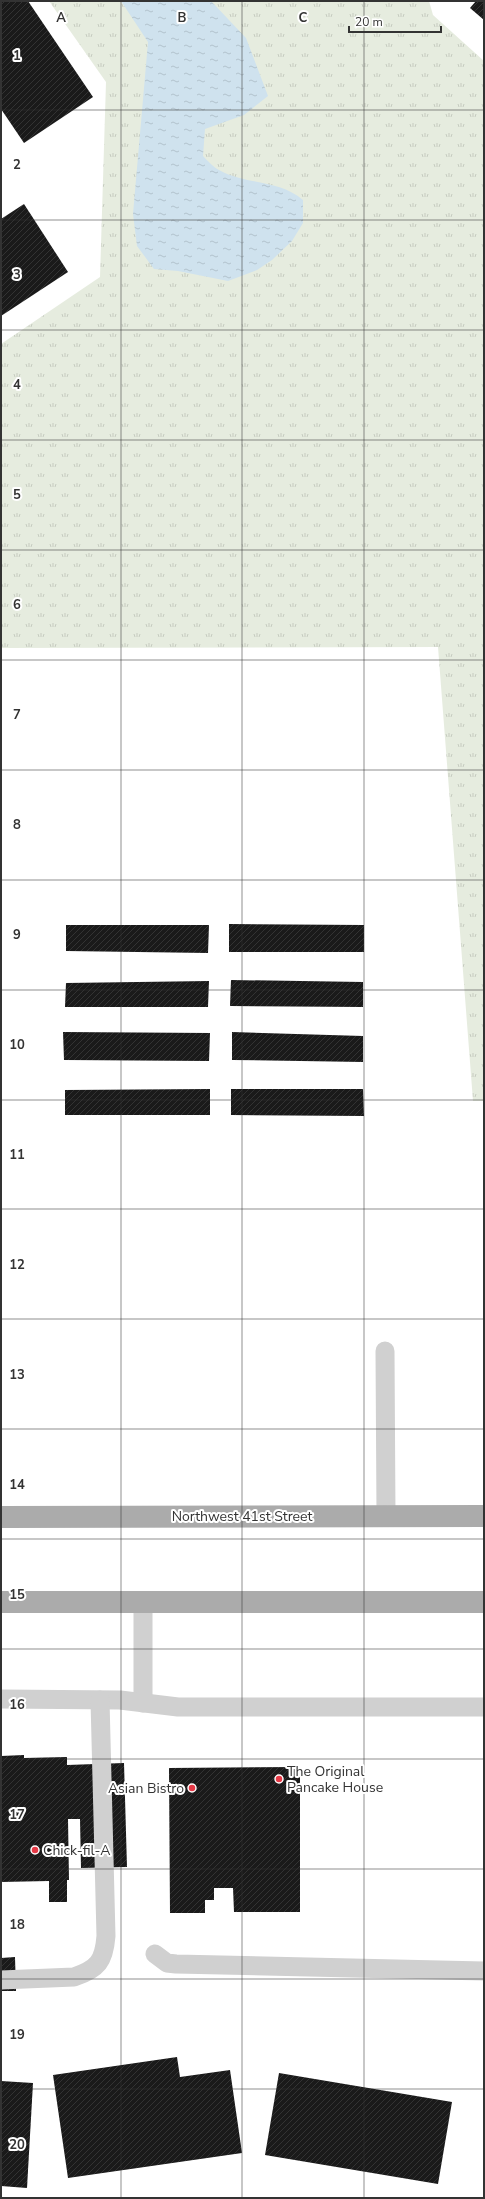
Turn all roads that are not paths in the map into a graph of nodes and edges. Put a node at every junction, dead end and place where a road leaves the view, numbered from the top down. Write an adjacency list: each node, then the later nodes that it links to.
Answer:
1 (385, 1351): 2 (lane)
2 (386, 1516): 3 (main road, Northwest 41st Street); 4 (main road, Northwest 41st Street)
3 (484, 1516)
4 (1, 1517)
5 (1, 1602): 6 (main road)
6 (143, 1602): 7 (main road); 10 (lane)
7 (484, 1602)
8 (1, 1699): 9 (lane)
9 (100, 1700): 10 (lane); 14 (lane)
10 (143, 1703): 11 (lane)
11 (484, 1707)
12 (155, 1954): 13 (lane)
13 (484, 1971)
14 (1, 1980)

